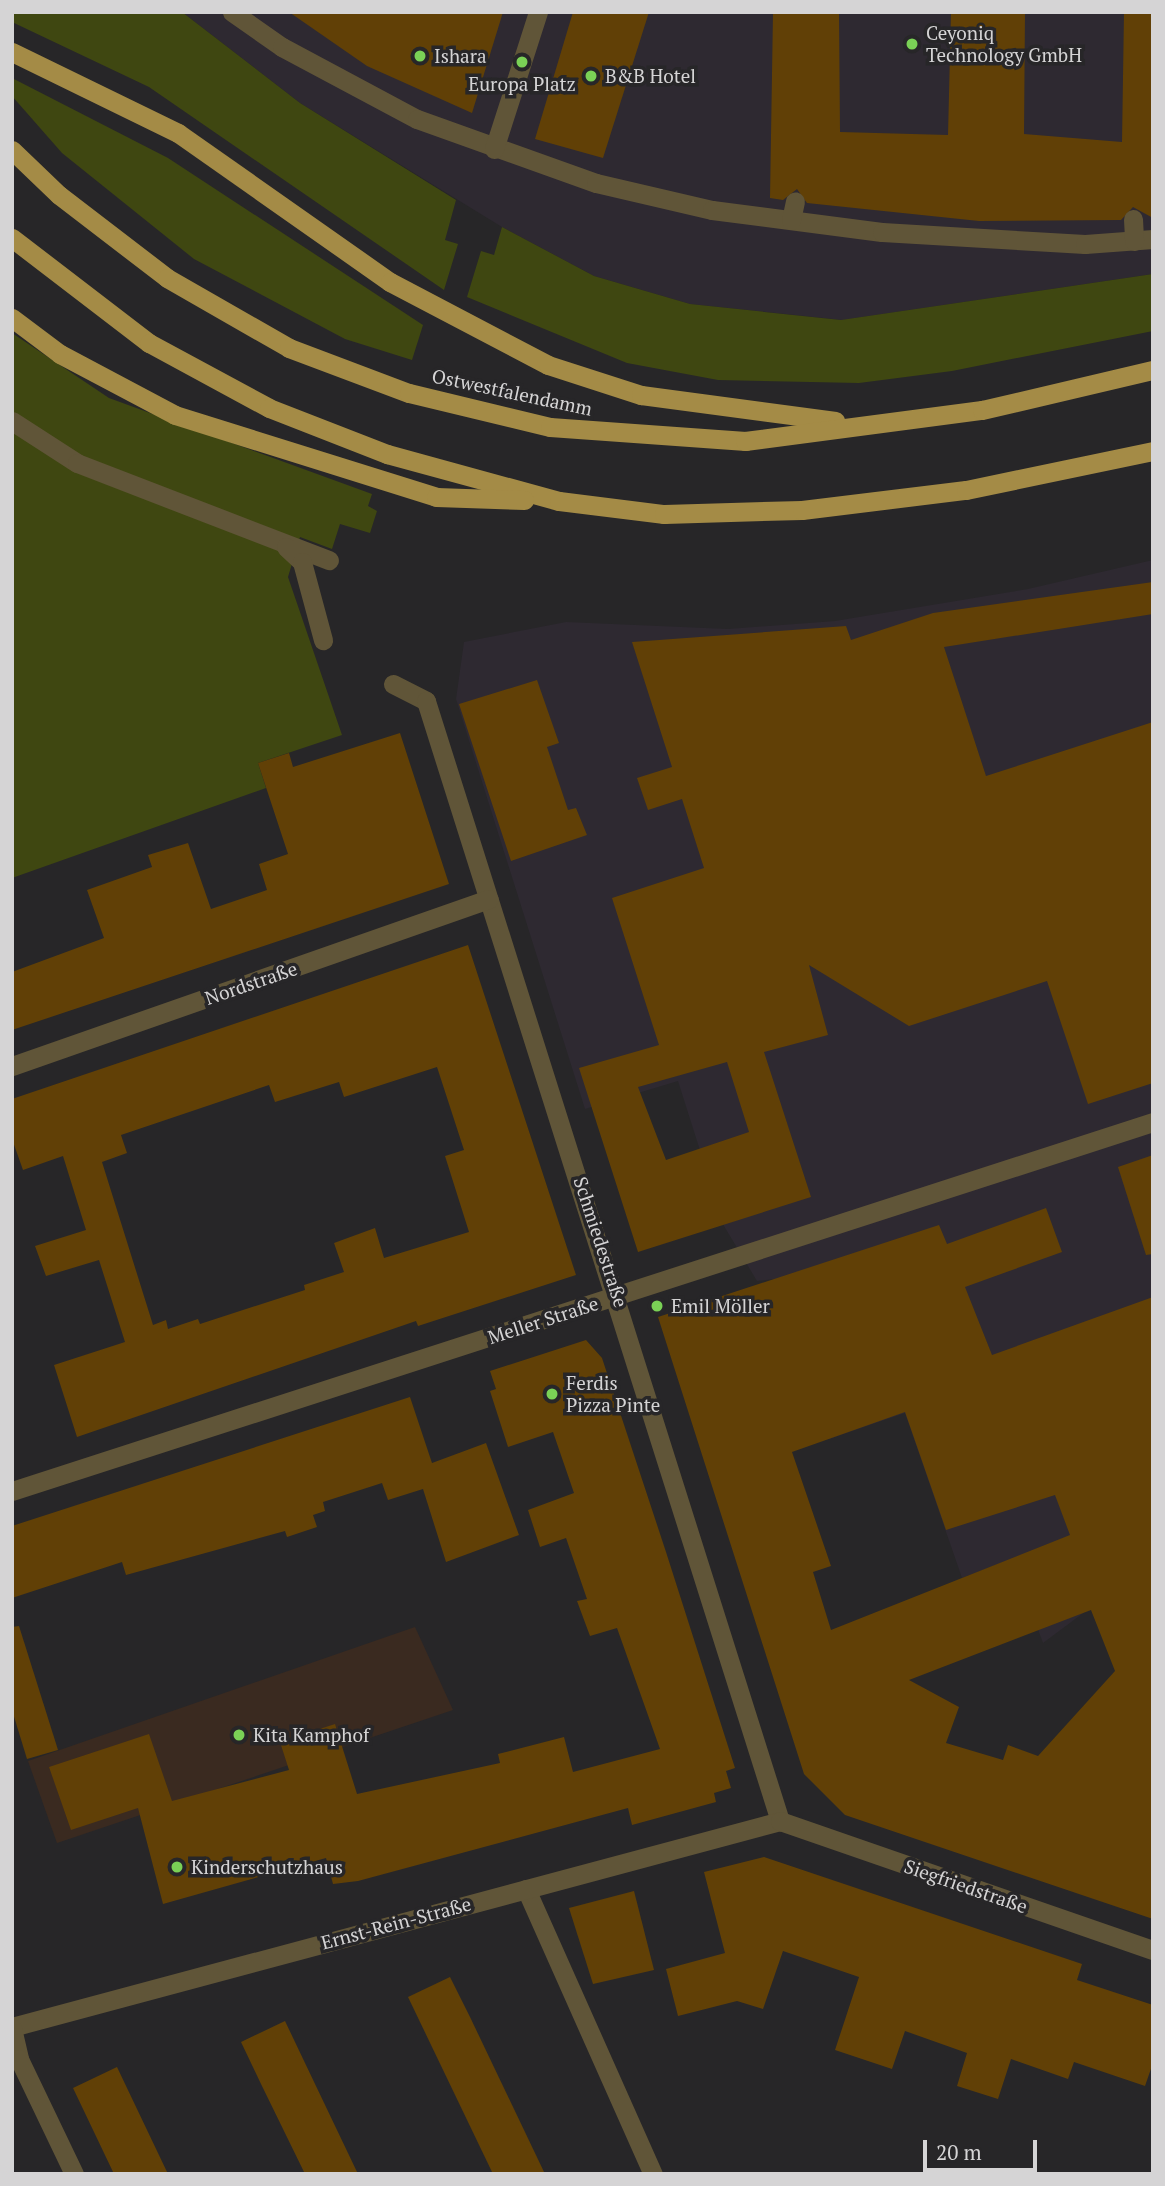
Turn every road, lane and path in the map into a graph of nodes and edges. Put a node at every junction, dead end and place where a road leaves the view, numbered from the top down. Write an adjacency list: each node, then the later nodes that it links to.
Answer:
1 (232, 12): 4 (street)
2 (538, 12): 4 (street)
3 (12, 52): 12 (highway)
4 (494, 149): 8 (street)
5 (12, 150): 12 (highway, Ostwestfalendamm)
6 (1133, 219): 8 (street)
7 (12, 237): 14 (highway)
8 (1143, 240)
9 (12, 318): 14 (highway)
10 (1153, 370): 12 (highway, Ostwestfalendamm)
11 (12, 421): 15 (street)
12 (861, 424)
13 (1153, 451): 14 (highway)
14 (559, 501)
15 (285, 546): 16 (street); 17 (street)
16 (329, 560)
17 (323, 640)
18 (393, 684): 19 (street, Schmiedestraße)
19 (489, 899): 20 (street, Nordstraße); 22 (street, Schmiedestraße)
20 (12, 1066)
21 (1153, 1122): 22 (street, Meller Straße)
22 (618, 1296): 23 (street, Meller Straße); 24 (street, Schmiedestraße)
23 (12, 1491)
24 (780, 1821): 25 (street, Ernst-Rein-Straße); 26 (street, Siegfriedstraße)
25 (527, 1889): 27 (street, Ernst-Rein-Straße); 29 (street)
26 (1153, 1950)
27 (12, 2028): 28 (street)
28 (74, 2174)
29 (653, 2174)

